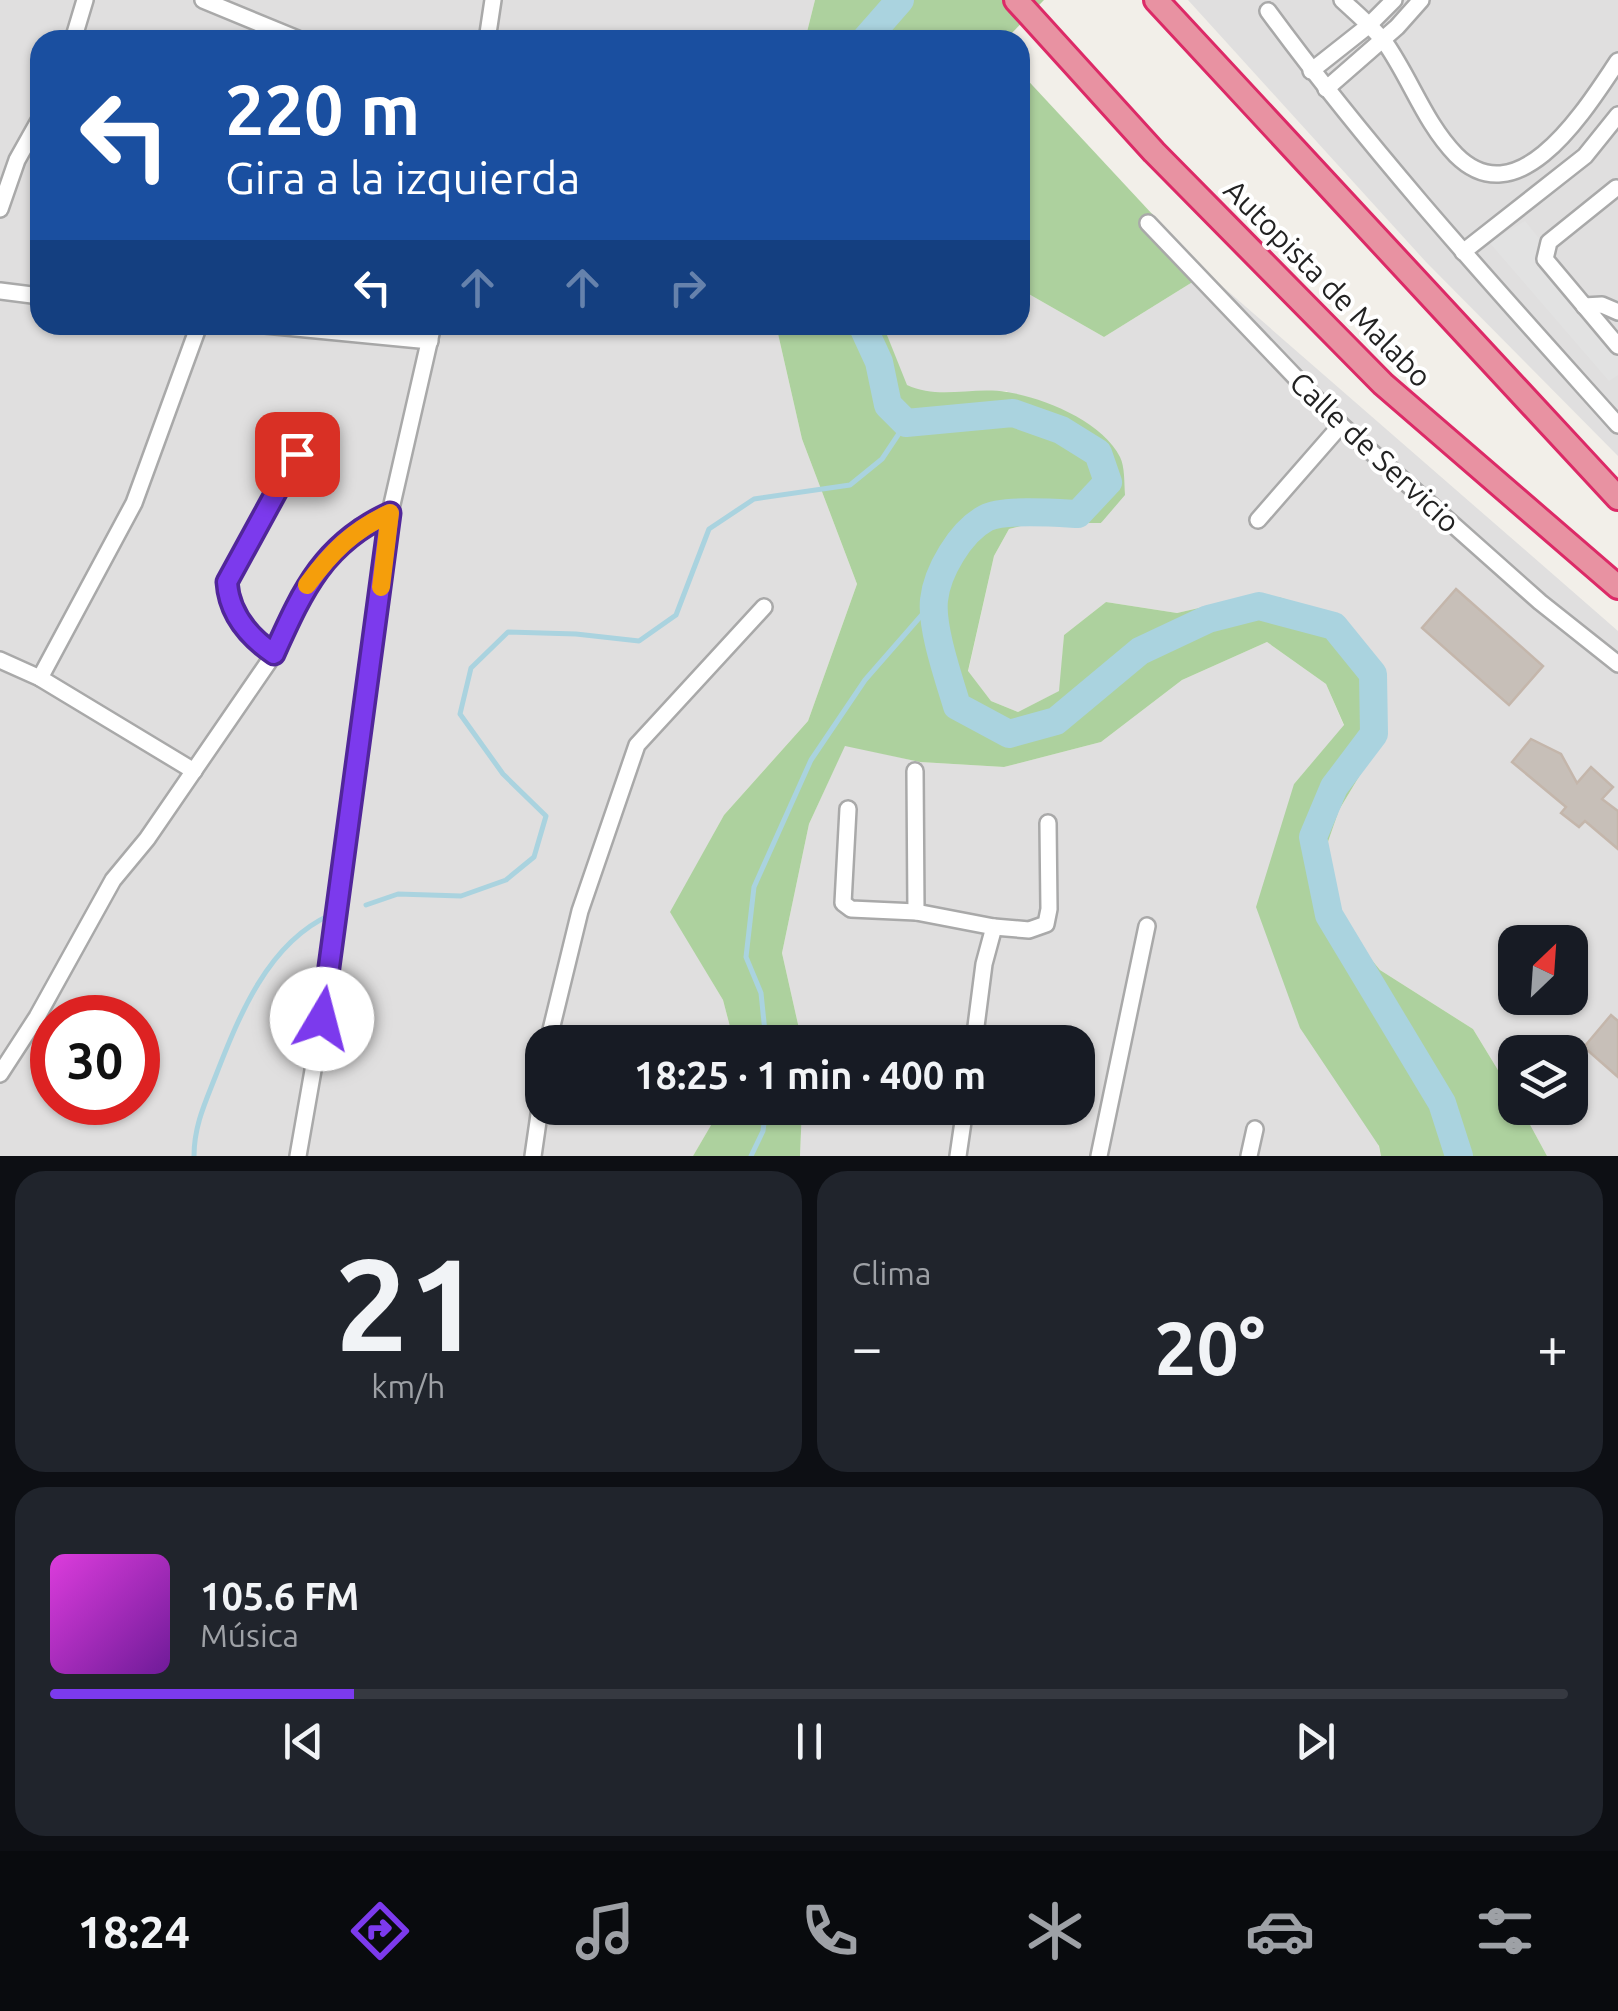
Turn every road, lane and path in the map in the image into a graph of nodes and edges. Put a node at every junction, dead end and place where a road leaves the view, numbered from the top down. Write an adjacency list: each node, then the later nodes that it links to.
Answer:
1 (85, 0): 11 (street)
2 (203, 0): 12 (street)
3 (493, 0): 13 (street)
4 (1016, 0): 37 (highway, Autopista de Malabo)
5 (1156, 0): 34 (highway, Autopista de Malabo)
6 (1342, 0): 10 (street)
7 (1394, 0): 10 (street)
8 (1421, 0): 14 (street)
9 (1268, 11): 16 (street)
10 (1368, 26): 14 (street); 16 (street)
11 (76, 30)
12 (276, 30)
13 (488, 30)
14 (1383, 40): 15 (street); 17 (street)
15 (1618, 60)
16 (1312, 71): 17 (street)
17 (1326, 89): 23 (street)
18 (1618, 115): 23 (street)
19 (30, 138): 21 (street)
20 (1616, 188): 26 (street)
21 (0, 208)
22 (1148, 223): 31 (street, Calle de Servicio)
23 (1462, 252): 32 (street)
24 (0, 291): 25 (street)
25 (30, 295)
26 (1584, 306): 27 (street); 30 (street)
27 (1618, 312)
28 (195, 335): 42 (street)
29 (431, 335): 35 (street)
30 (1618, 346)
31 (1340, 425): 36 (street); 41 (street, Calle de Servicio)
32 (1618, 425)
33 (297, 454): 39 (street)
34 (1618, 498)
35 (390, 513): 39 (street); 56 (street)
36 (1258, 520)
37 (1618, 586)
38 (764, 607): 50 (street)
39 (274, 654): 43 (street)
40 (0, 660): 42 (street)
41 (1618, 664)
42 (40, 678): 43 (street)
43 (194, 771): 52 (street)
44 (915, 772): 47 (street)
45 (848, 809): 47 (street)
46 (1048, 822): 49 (street)
47 (916, 912): 49 (street)
48 (1147, 926): 60 (street)
49 (994, 927): 51 (street)
50 (552, 1025)
51 (976, 1025)
52 (0, 1074)
53 (537, 1125): 58 (street)
54 (963, 1125): 59 (street)
55 (1254, 1129): 61 (street)
56 (299, 1152): 57 (street)
57 (315, 1156)
58 (532, 1156)
59 (958, 1156)
60 (1099, 1156)
61 (1250, 1156)

